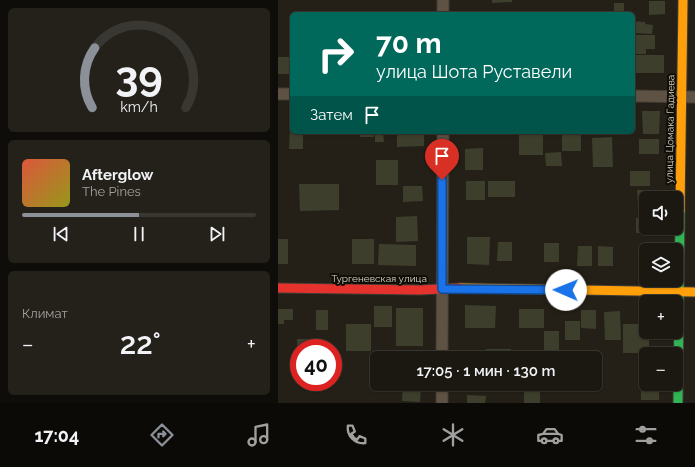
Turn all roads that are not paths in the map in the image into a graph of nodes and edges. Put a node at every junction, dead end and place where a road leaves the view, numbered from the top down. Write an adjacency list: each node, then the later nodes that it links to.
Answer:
1 (443, 0): 3 (street)
2 (683, 0): 7 (street, улица Цомака Гадиева)
3 (443, 12)
4 (278, 94): 5 (street)
5 (290, 94)
6 (635, 96): 7 (street)
7 (682, 97): 8 (street); 12 (street, улица Цомака Гадиева)
8 (695, 97)
9 (443, 134): 11 (street)
10 (278, 288): 11 (street, Тургеневская улица)
11 (442, 289): 12 (street, Тургеневская улица); 14 (street)
12 (680, 292): 13 (street, Тургеневская улица); 17 (street, улица Цомака Гадиева)
13 (695, 292)
14 (442, 351)
15 (442, 391): 16 (street)
16 (442, 403)
17 (678, 403)

